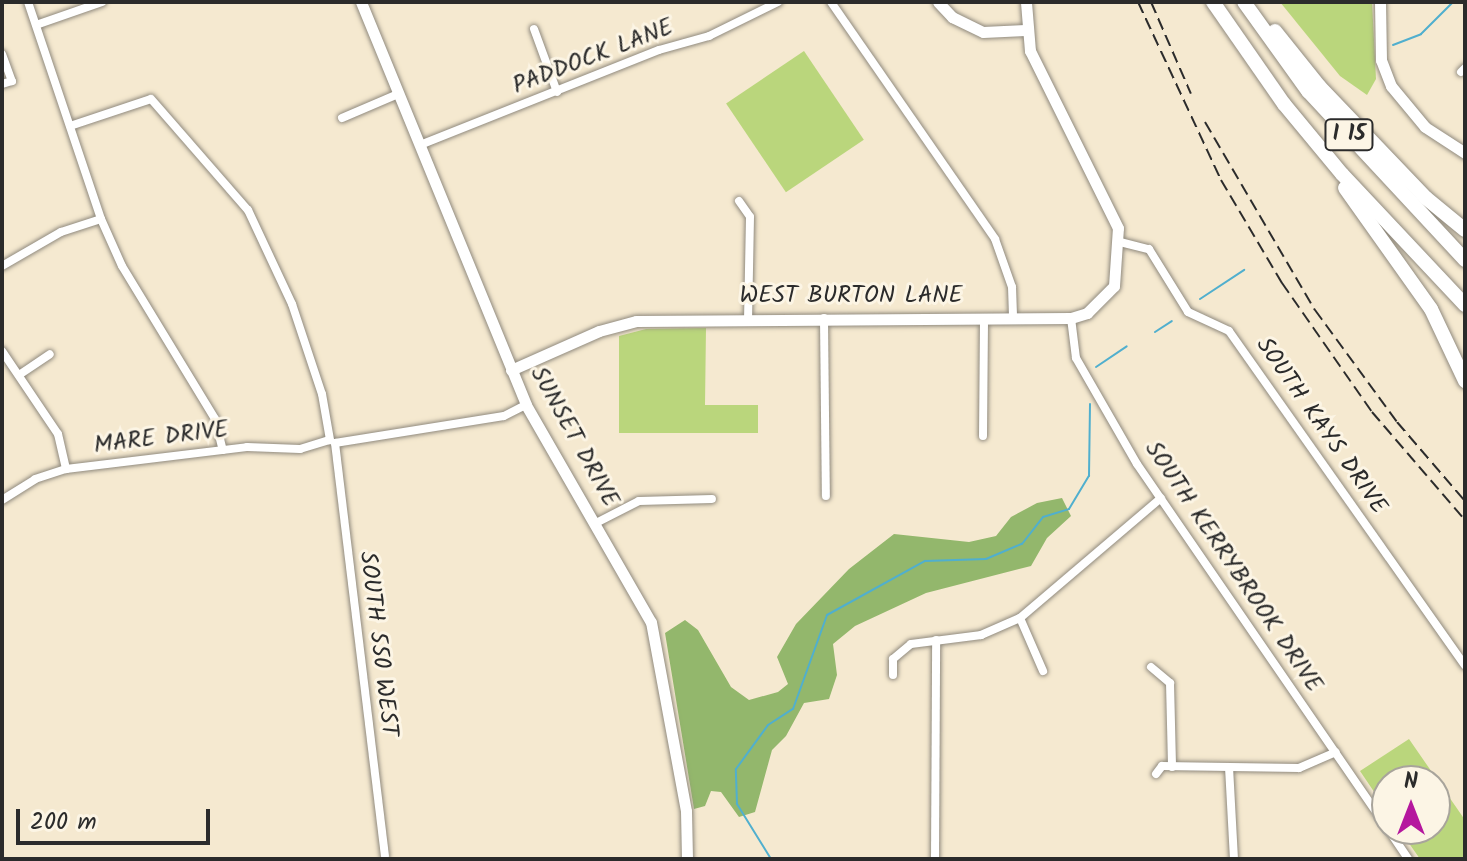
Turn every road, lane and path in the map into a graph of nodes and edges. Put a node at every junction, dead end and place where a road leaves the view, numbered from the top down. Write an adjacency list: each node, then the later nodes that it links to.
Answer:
1 (28, 2): 12 (street)
2 (102, 2): 12 (street)
3 (361, 2): 18 (street, SUNSET DRIVE)
4 (778, 2): 17 (street, PADDOCK LANE)
5 (831, 2): 34 (street)
6 (938, 2): 14 (street)
7 (1026, 2): 14 (street)
8 (1213, 2): 19 (highway, I 15)
9 (1244, 2): 28 (highway, I 15)
10 (1254, 2): 26 (highway)
11 (1380, 2): 23 (street)
12 (36, 25): 21 (street)
13 (534, 29): 17 (street)
14 (1025, 30): 27 (street)
15 (2, 54): 16 (street)
16 (2, 84)
17 (557, 92): 22 (street, PADDOCK LANE)
18 (398, 94): 20 (street); 22 (street, SUNSET DRIVE)
19 (1284, 104): 30 (highway, I 15); 40 (highway)
20 (342, 118)
21 (70, 126): 25 (street); 43 (street, SOUTH 550 WEST)
22 (420, 145): 38 (street, SUNSET DRIVE)
23 (1465, 153)
24 (739, 201): 31 (street)
25 (101, 219): 29 (street); 44 (street)
26 (1465, 230)
27 (1120, 242): 35 (street); 53 (street, SOUTH KAYS DRIVE)
28 (1465, 260)
29 (2, 266)
30 (1465, 305)
31 (748, 318): 32 (street, WEST BURTON LANE); 38 (street, WEST BURTON LANE)
32 (824, 318): 33 (street, WEST BURTON LANE); 46 (street)
33 (984, 318): 34 (street, WEST BURTON LANE); 42 (street)
34 (1013, 318): 35 (street, WEST BURTON LANE)
35 (1071, 318): 47 (street, SOUTH KERRYBROOK DRIVE)
36 (2, 351): 39 (street)
37 (50, 354): 39 (street)
38 (511, 370): 41 (street, SUNSET DRIVE)
39 (19, 375): 45 (street)
40 (1465, 381)
41 (526, 405): 43 (street, MARE DRIVE); 50 (street, SUNSET DRIVE)
42 (983, 436)
43 (332, 442): 44 (street, MARE DRIVE); 62 (street, SOUTH 550 WEST)
44 (223, 450): 45 (street, MARE DRIVE)
45 (66, 469): 49 (street, MARE DRIVE)
46 (826, 496)
47 (1161, 498): 51 (street); 57 (street, SOUTH KERRYBROOK DRIVE)
48 (712, 499): 50 (street)
49 (2, 500)
50 (596, 523): 63 (street, SUNSET DRIVE)
51 (1020, 618): 52 (street); 55 (street)
52 (936, 640): 56 (street); 64 (street)
53 (1465, 665)
54 (1151, 667): 58 (street)
55 (1043, 671)
56 (893, 675)
57 (1336, 752): 59 (street); 61 (street, SOUTH KERRYBROOK DRIVE)
58 (1172, 767): 59 (street); 60 (street)
59 (1229, 767): 65 (street)
60 (1156, 774)
61 (1371, 804)
62 (385, 856)
63 (687, 859)
64 (935, 859)
65 (1234, 859)

